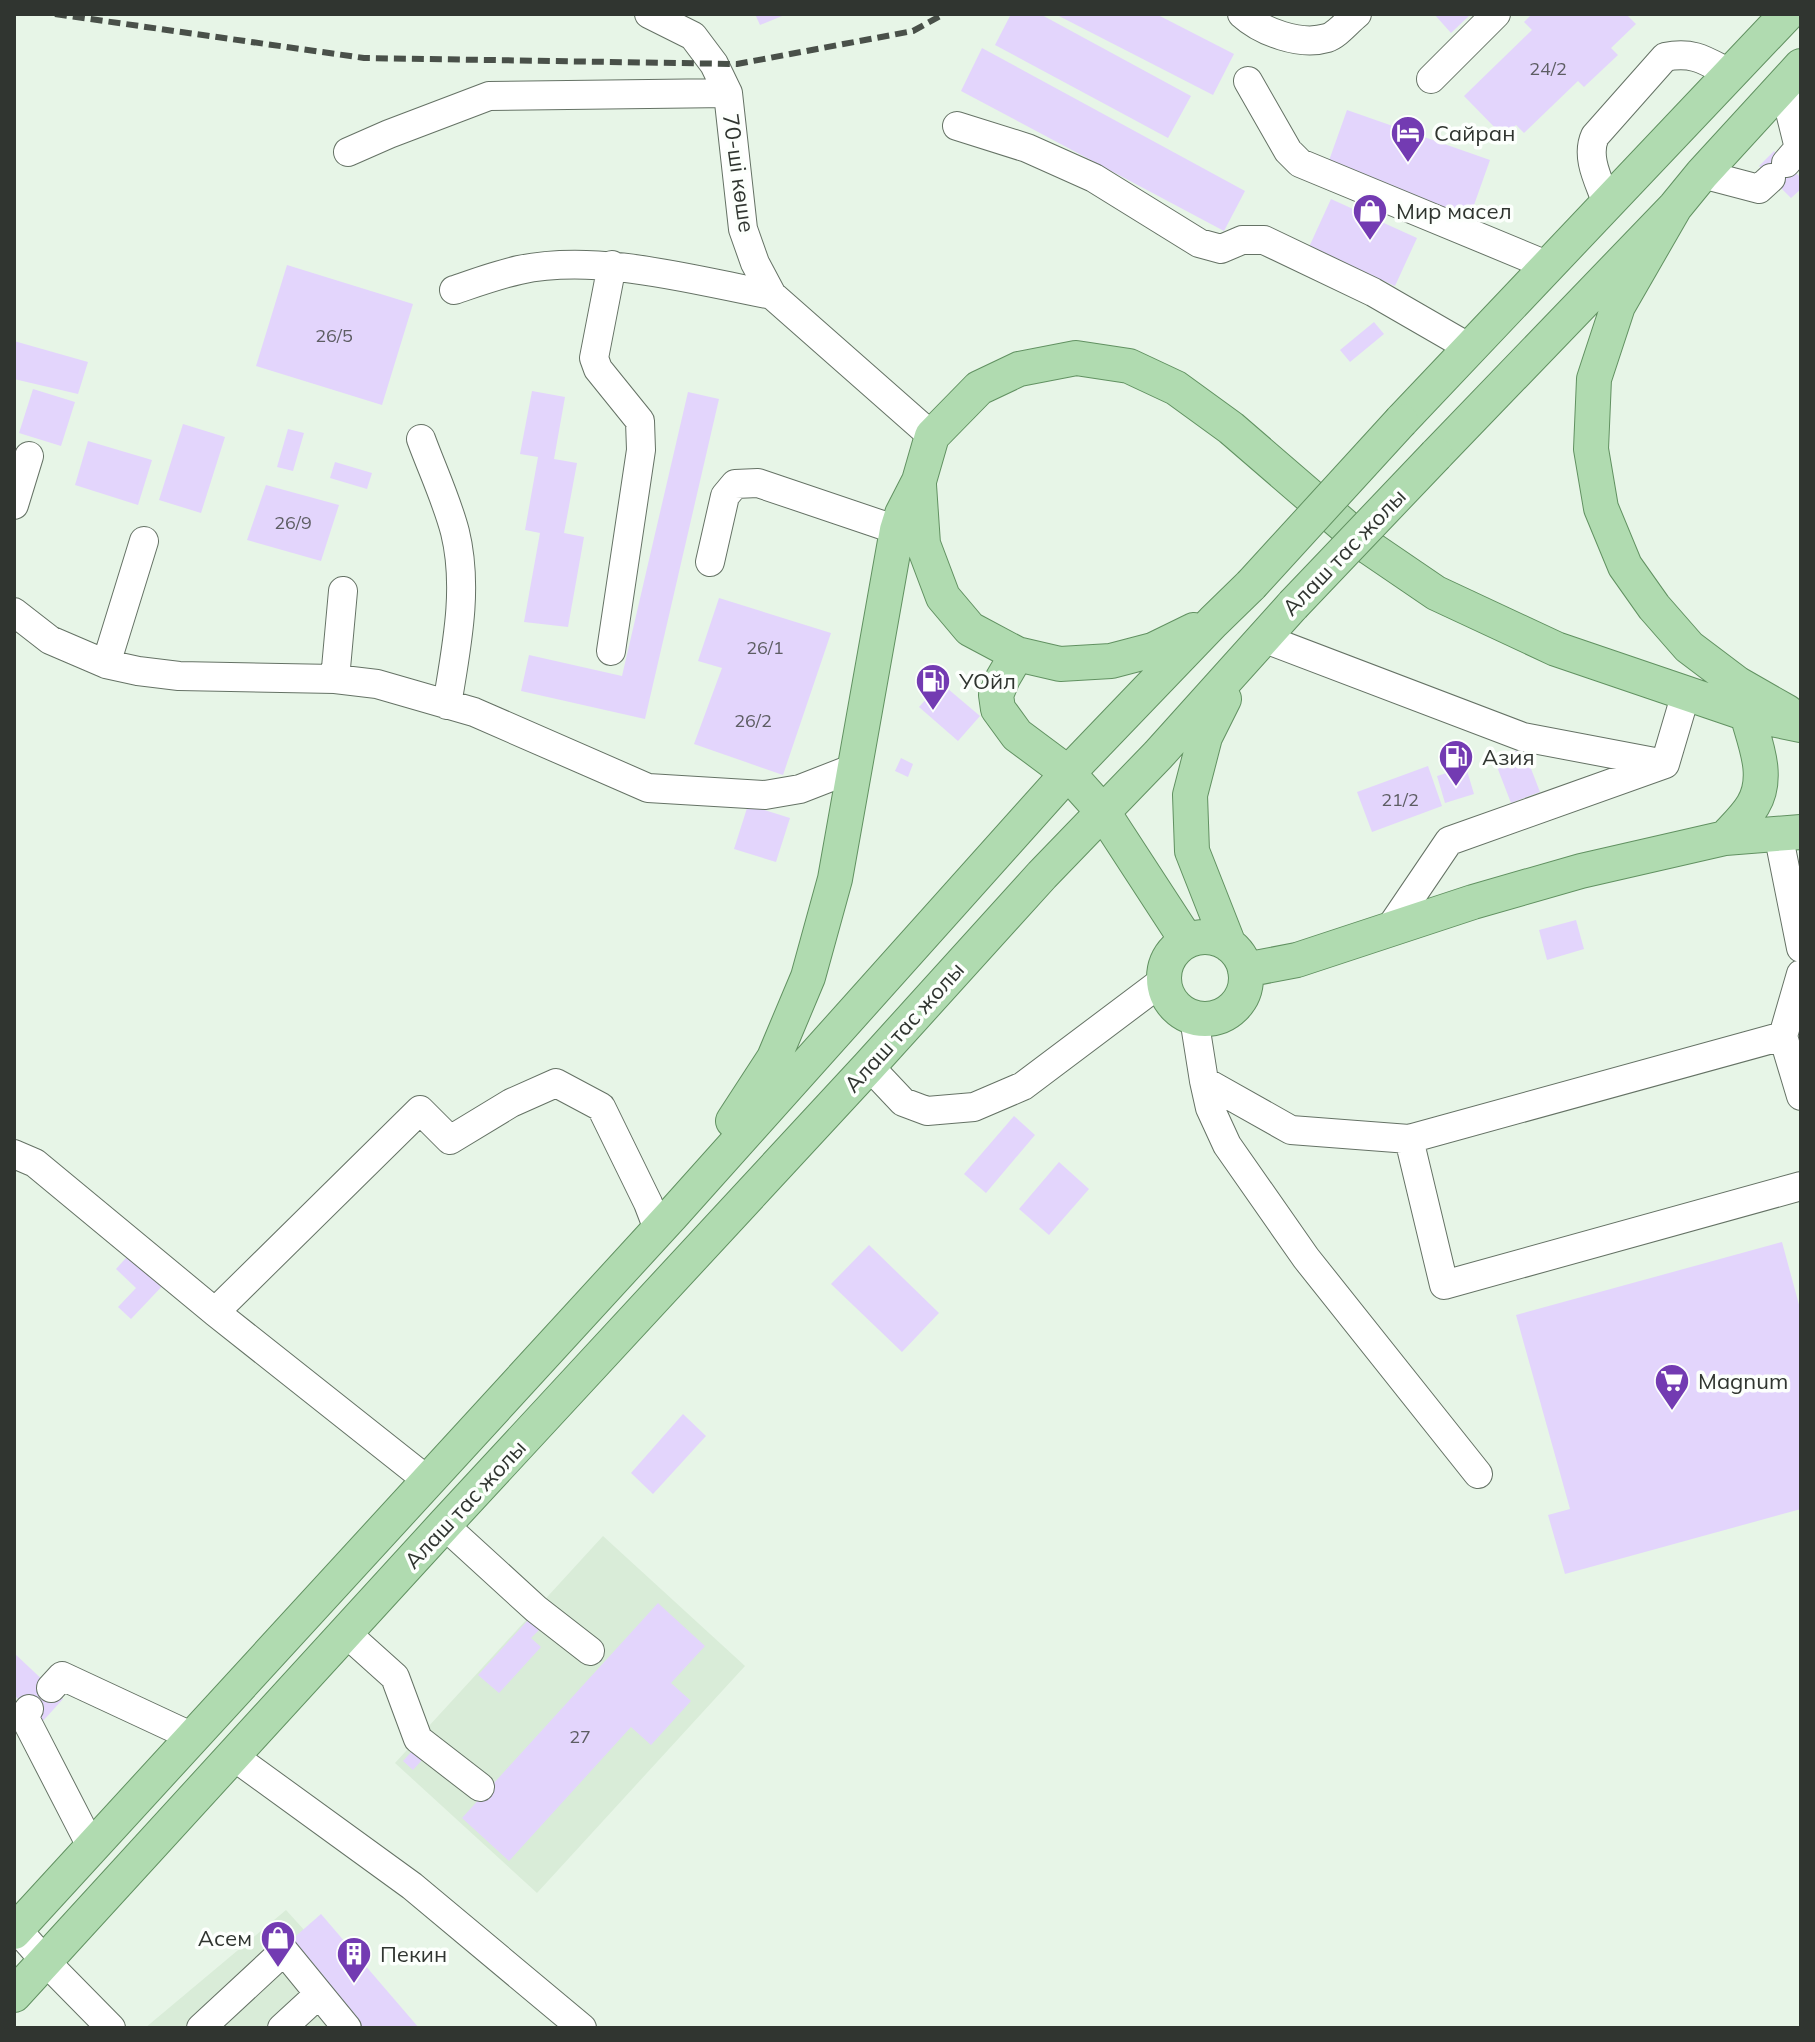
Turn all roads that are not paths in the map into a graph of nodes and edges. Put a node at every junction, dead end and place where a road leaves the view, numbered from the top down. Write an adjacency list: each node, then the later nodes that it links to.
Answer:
1 (649, 14): 10 (lane, 70-ші көше)
2 (1242, 14): 3 (lane)
3 (1357, 14)
4 (1496, 14): 8 (lane)
5 (1787, 14): 6 (main road, Алаш тас жолы)
6 (1731, 74): 14 (main road, Алаш тас жолы); 14 (lane)
7 (1792, 75): 13 (main road, Алаш тас жолы); 13 (lane)
8 (1431, 79)
9 (1248, 81): 17 (lane)
10 (728, 93): 12 (lane); 19 (lane, 70-ші көше)
11 (957, 126): 20 (lane)
12 (348, 152)
13 (1702, 174): 15 (main road, Алаш тас жолы)
14 (1607, 204): 17 (main road, Алаш тас жолы)
15 (1675, 207): 32 (main road, Алаш тас жолы, bridge); 40 (main road)
16 (612, 265): 18 (lane); 19 (lane); 33 (lane)
17 (1549, 266): 20 (main road, Алаш тас жолы)
18 (454, 290)
19 (772, 295): 21 (lane, 70-ші көше)
20 (1470, 348): 31 (main road, Алаш тас жолы, bridge)
21 (932, 436): 24 (main road); 37 (main road)
22 (421, 439): 38 (lane)
23 (29, 456): 25 (lane)
24 (919, 481): 26 (main road); 34 (main road)
25 (14, 505)
26 (897, 530): 28 (lane); 42 (main road)
27 (144, 541): 35 (lane)
28 (710, 562)
29 (343, 591): 36 (lane)
30 (14, 612): 35 (lane)
31 (1213, 622): 34 (main road); 43 (main road, Алаш тас жолы)
32 (1254, 649): 41 (lane); 44 (main road, Алаш тас жолы); 50 (main road)
33 (611, 651)
34 (1017, 654): 43 (main road)
35 (106, 664): 36 (lane)
36 (335, 679): 38 (lane)
37 (1686, 693): 39 (main road); 41 (lane)
38 (447, 705): 42 (lane)
39 (1747, 714): 40 (main road); 46 (main road)
40 (1801, 723)
41 (1665, 764): 47 (lane)
42 (854, 768): 61 (main road)
43 (1068, 773): 44 (main road); 61 (main road, Алаш тас жолы)
44 (1103, 812): 48 (main road); 55 (main road, Алаш тас жолы)
45 (1790, 833): 46 (main road); 49 (lane)
46 (1725, 838): 47 (main road)
47 (1388, 931): 50 (main road)
48 (1187, 941): 50 (main road); 52 (main road)
49 (1801, 948)
50 (1237, 958): 53 (main road)
51 (1801, 974): 54 (lane)
52 (1164, 980): 53 (main road); 55 (lane)
53 (1194, 1018): 56 (lane)
54 (1783, 1036): 57 (lane); 58 (lane)
55 (869, 1066): 65 (main road, Алаш тас жолы)
56 (1204, 1081): 58 (lane); 63 (lane)
57 (1801, 1096)
58 (1409, 1139): 60 (lane)
59 (14, 1154): 62 (lane)
60 (1801, 1186)
61 (665, 1222): 62 (lane); 64 (main road, Алаш тас жолы)
62 (215, 1312): 64 (lane)
63 (1478, 1474)
64 (427, 1480): 70 (main road, Алаш тас жолы)
65 (444, 1525): 66 (main road, Алаш тас жолы); 67 (lane)
66 (346, 1633): 71 (main road, Алаш тас жолы); 72 (lane)
67 (590, 1651)
68 (51, 1688): 70 (lane)
69 (29, 1709): 73 (lane)
70 (193, 1737): 73 (main road, Алаш тас жолы)
71 (233, 1756): 75 (main road, Алаш тас жолы); 82 (lane)
72 (480, 1787)
73 (92, 1848): 74 (main road, Алаш тас жолы)
74 (15, 1929): 75 (lane)
75 (45, 1961): 77 (main road, Алаш тас жолы); 78 (lane)
76 (319, 1994): 79 (lane); 80 (lane); 81 (lane)
77 (14, 1995)
78 (111, 2028)
79 (201, 2028)
80 (282, 2028)
81 (347, 2028)
82 (582, 2028)

